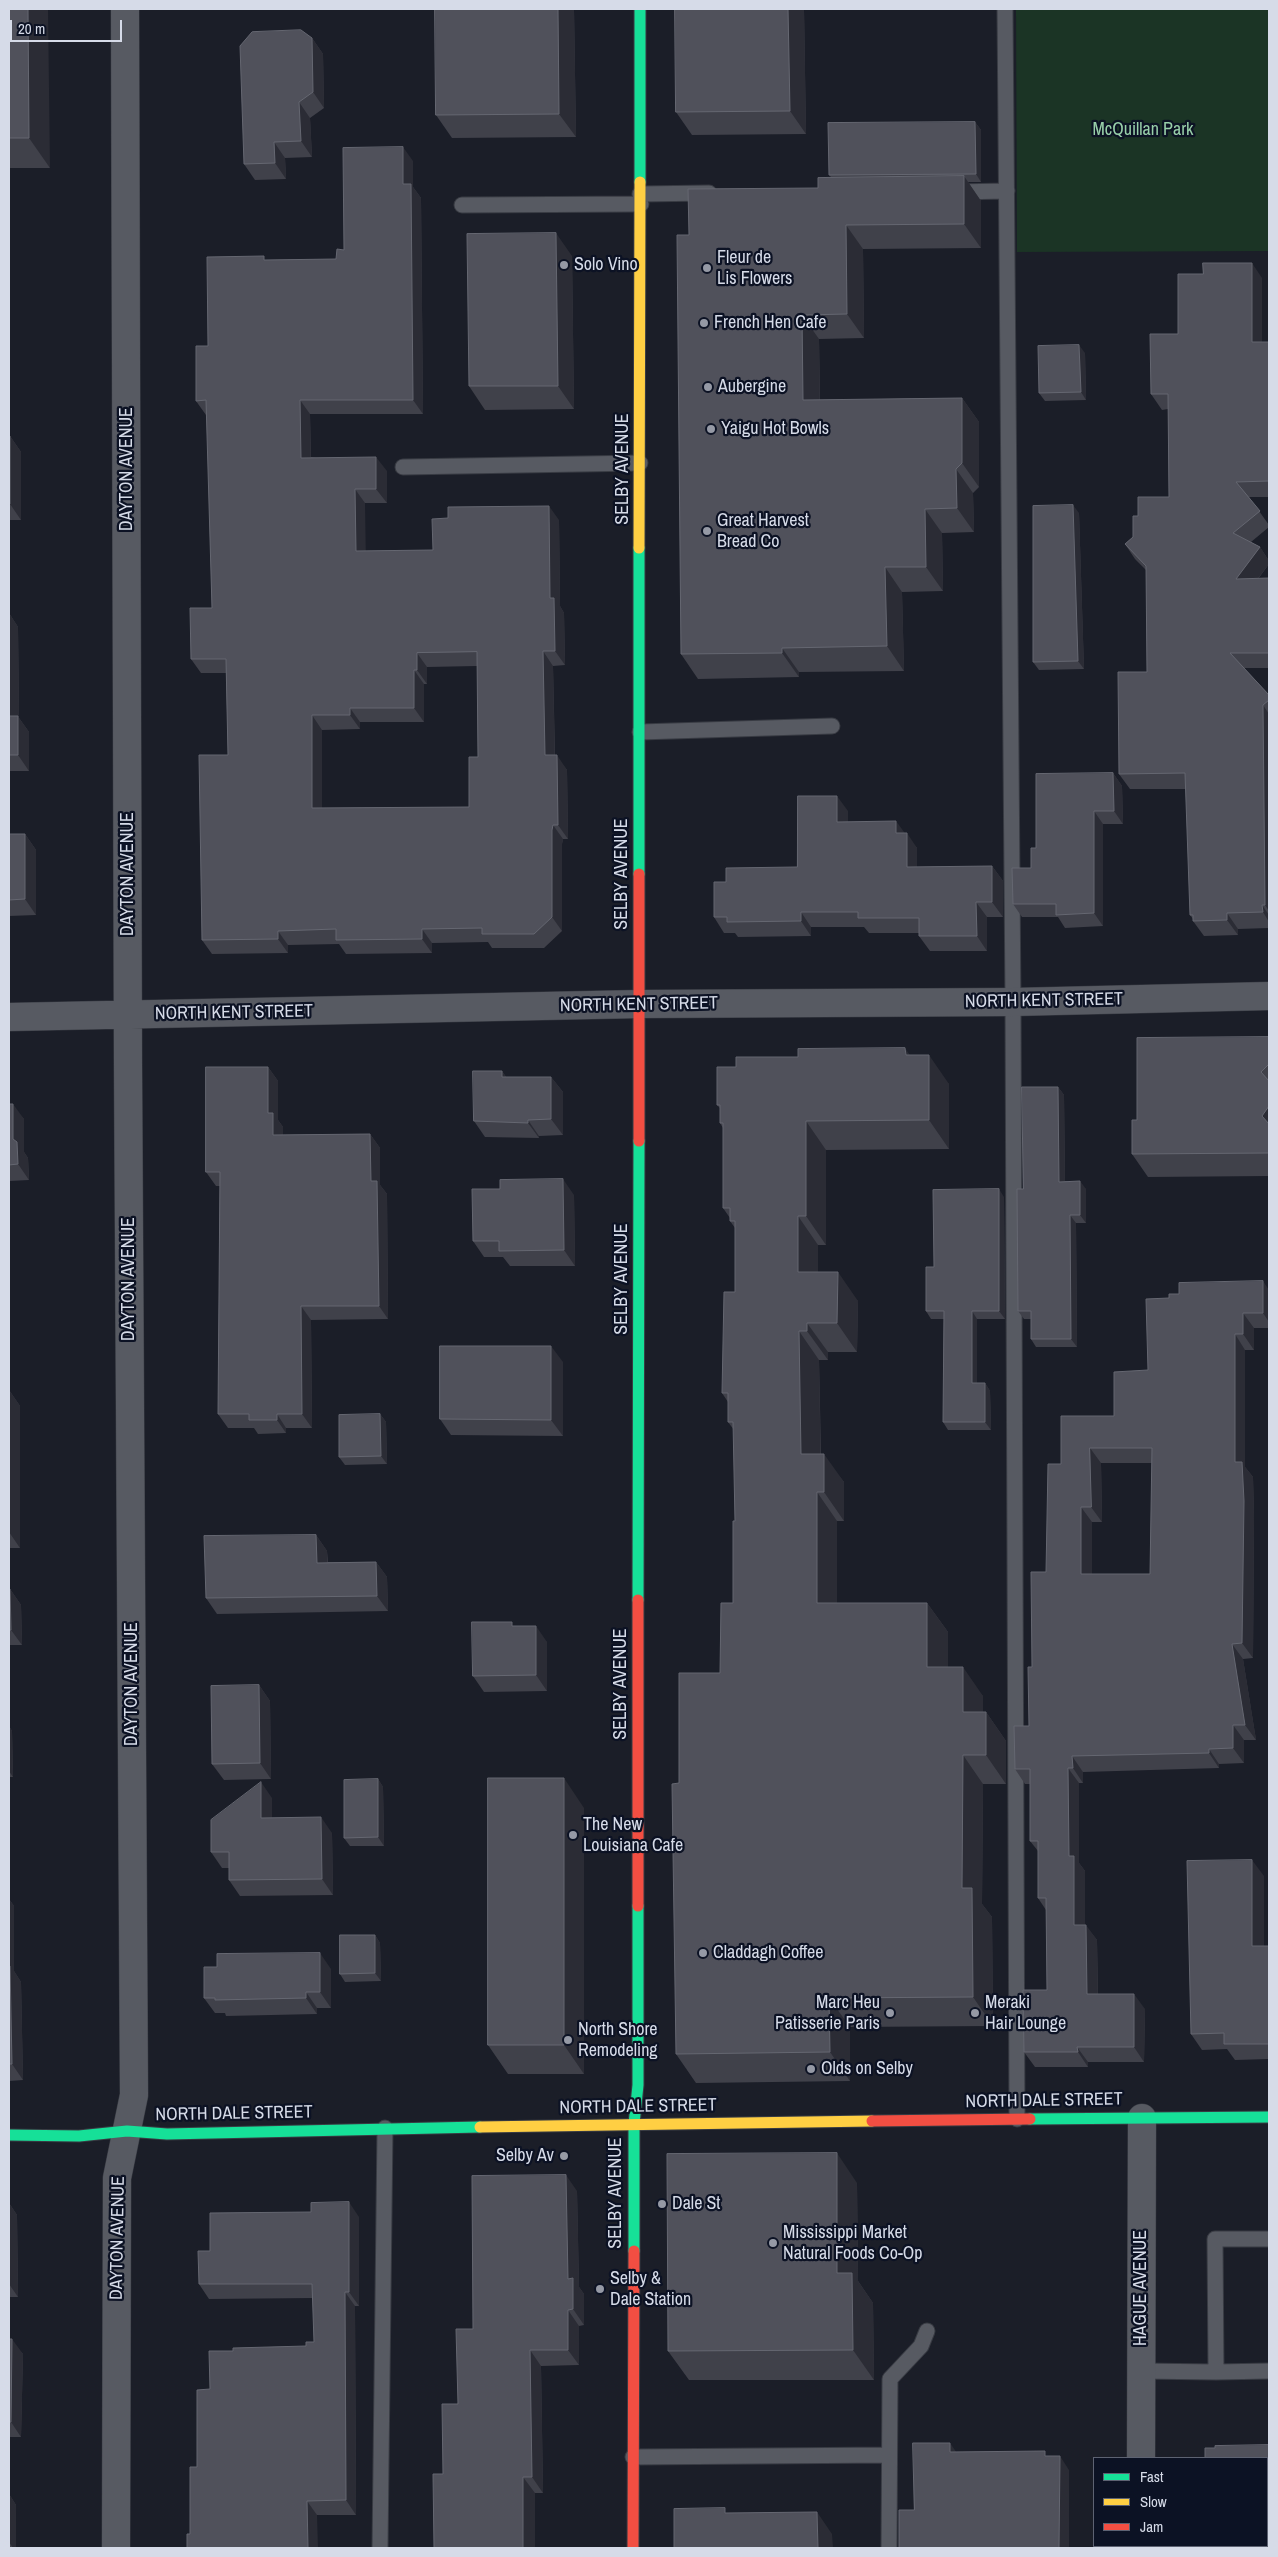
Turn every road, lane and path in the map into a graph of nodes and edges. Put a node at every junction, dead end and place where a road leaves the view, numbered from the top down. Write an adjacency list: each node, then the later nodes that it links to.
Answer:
1 (125, 9): 16 (street, DAYTON AVENUE)
2 (640, 9): 7 (street, SELBY AVENUE)
3 (1005, 9): 4 (lane)
4 (1007, 191): 5 (lane); 14 (lane)
5 (937, 192)
6 (720, 193): 7 (lane)
7 (641, 199): 8 (lane); 9 (street, SELBY AVENUE)
8 (462, 206)
9 (640, 464): 10 (lane); 12 (street, SELBY AVENUE)
10 (403, 466)
11 (832, 726): 12 (lane)
12 (640, 732): 15 (street, SELBY AVENUE)
13 (1269, 996): 14 (street, NORTH KENT STREET)
14 (1013, 1002): 15 (street, NORTH KENT STREET); 20 (lane)
15 (640, 1004): 16 (street, NORTH KENT STREET); 21 (street, SELBY AVENUE)
16 (128, 1015): 17 (street, NORTH KENT STREET); 23 (street, DAYTON AVENUE)
17 (9, 1017)
18 (1269, 2117): 19 (street, NORTH DALE STREET)
19 (1142, 2118): 20 (street, NORTH DALE STREET); 27 (street, HAGUE AVENUE)
20 (1017, 2119): 21 (street, NORTH DALE STREET)
21 (634, 2124): 22 (street, NORTH DALE STREET); 31 (street, SELBY AVENUE)
22 (385, 2128): 23 (street, NORTH DALE STREET); 34 (lane)
23 (126, 2131): 24 (street, NORTH DALE STREET); 33 (street, DAYTON AVENUE)
24 (9, 2135)
25 (1269, 2239): 29 (lane)
26 (927, 2331): 30 (lane)
27 (1141, 2371): 29 (lane); 32 (street, HAGUE AVENUE)
28 (1269, 2371): 29 (lane)
29 (1216, 2372)
30 (888, 2455): 31 (lane); 36 (lane)
31 (633, 2457): 35 (street, SELBY AVENUE)
32 (1141, 2457)
33 (116, 2548)
34 (380, 2548)
35 (633, 2548)
36 (889, 2548)

